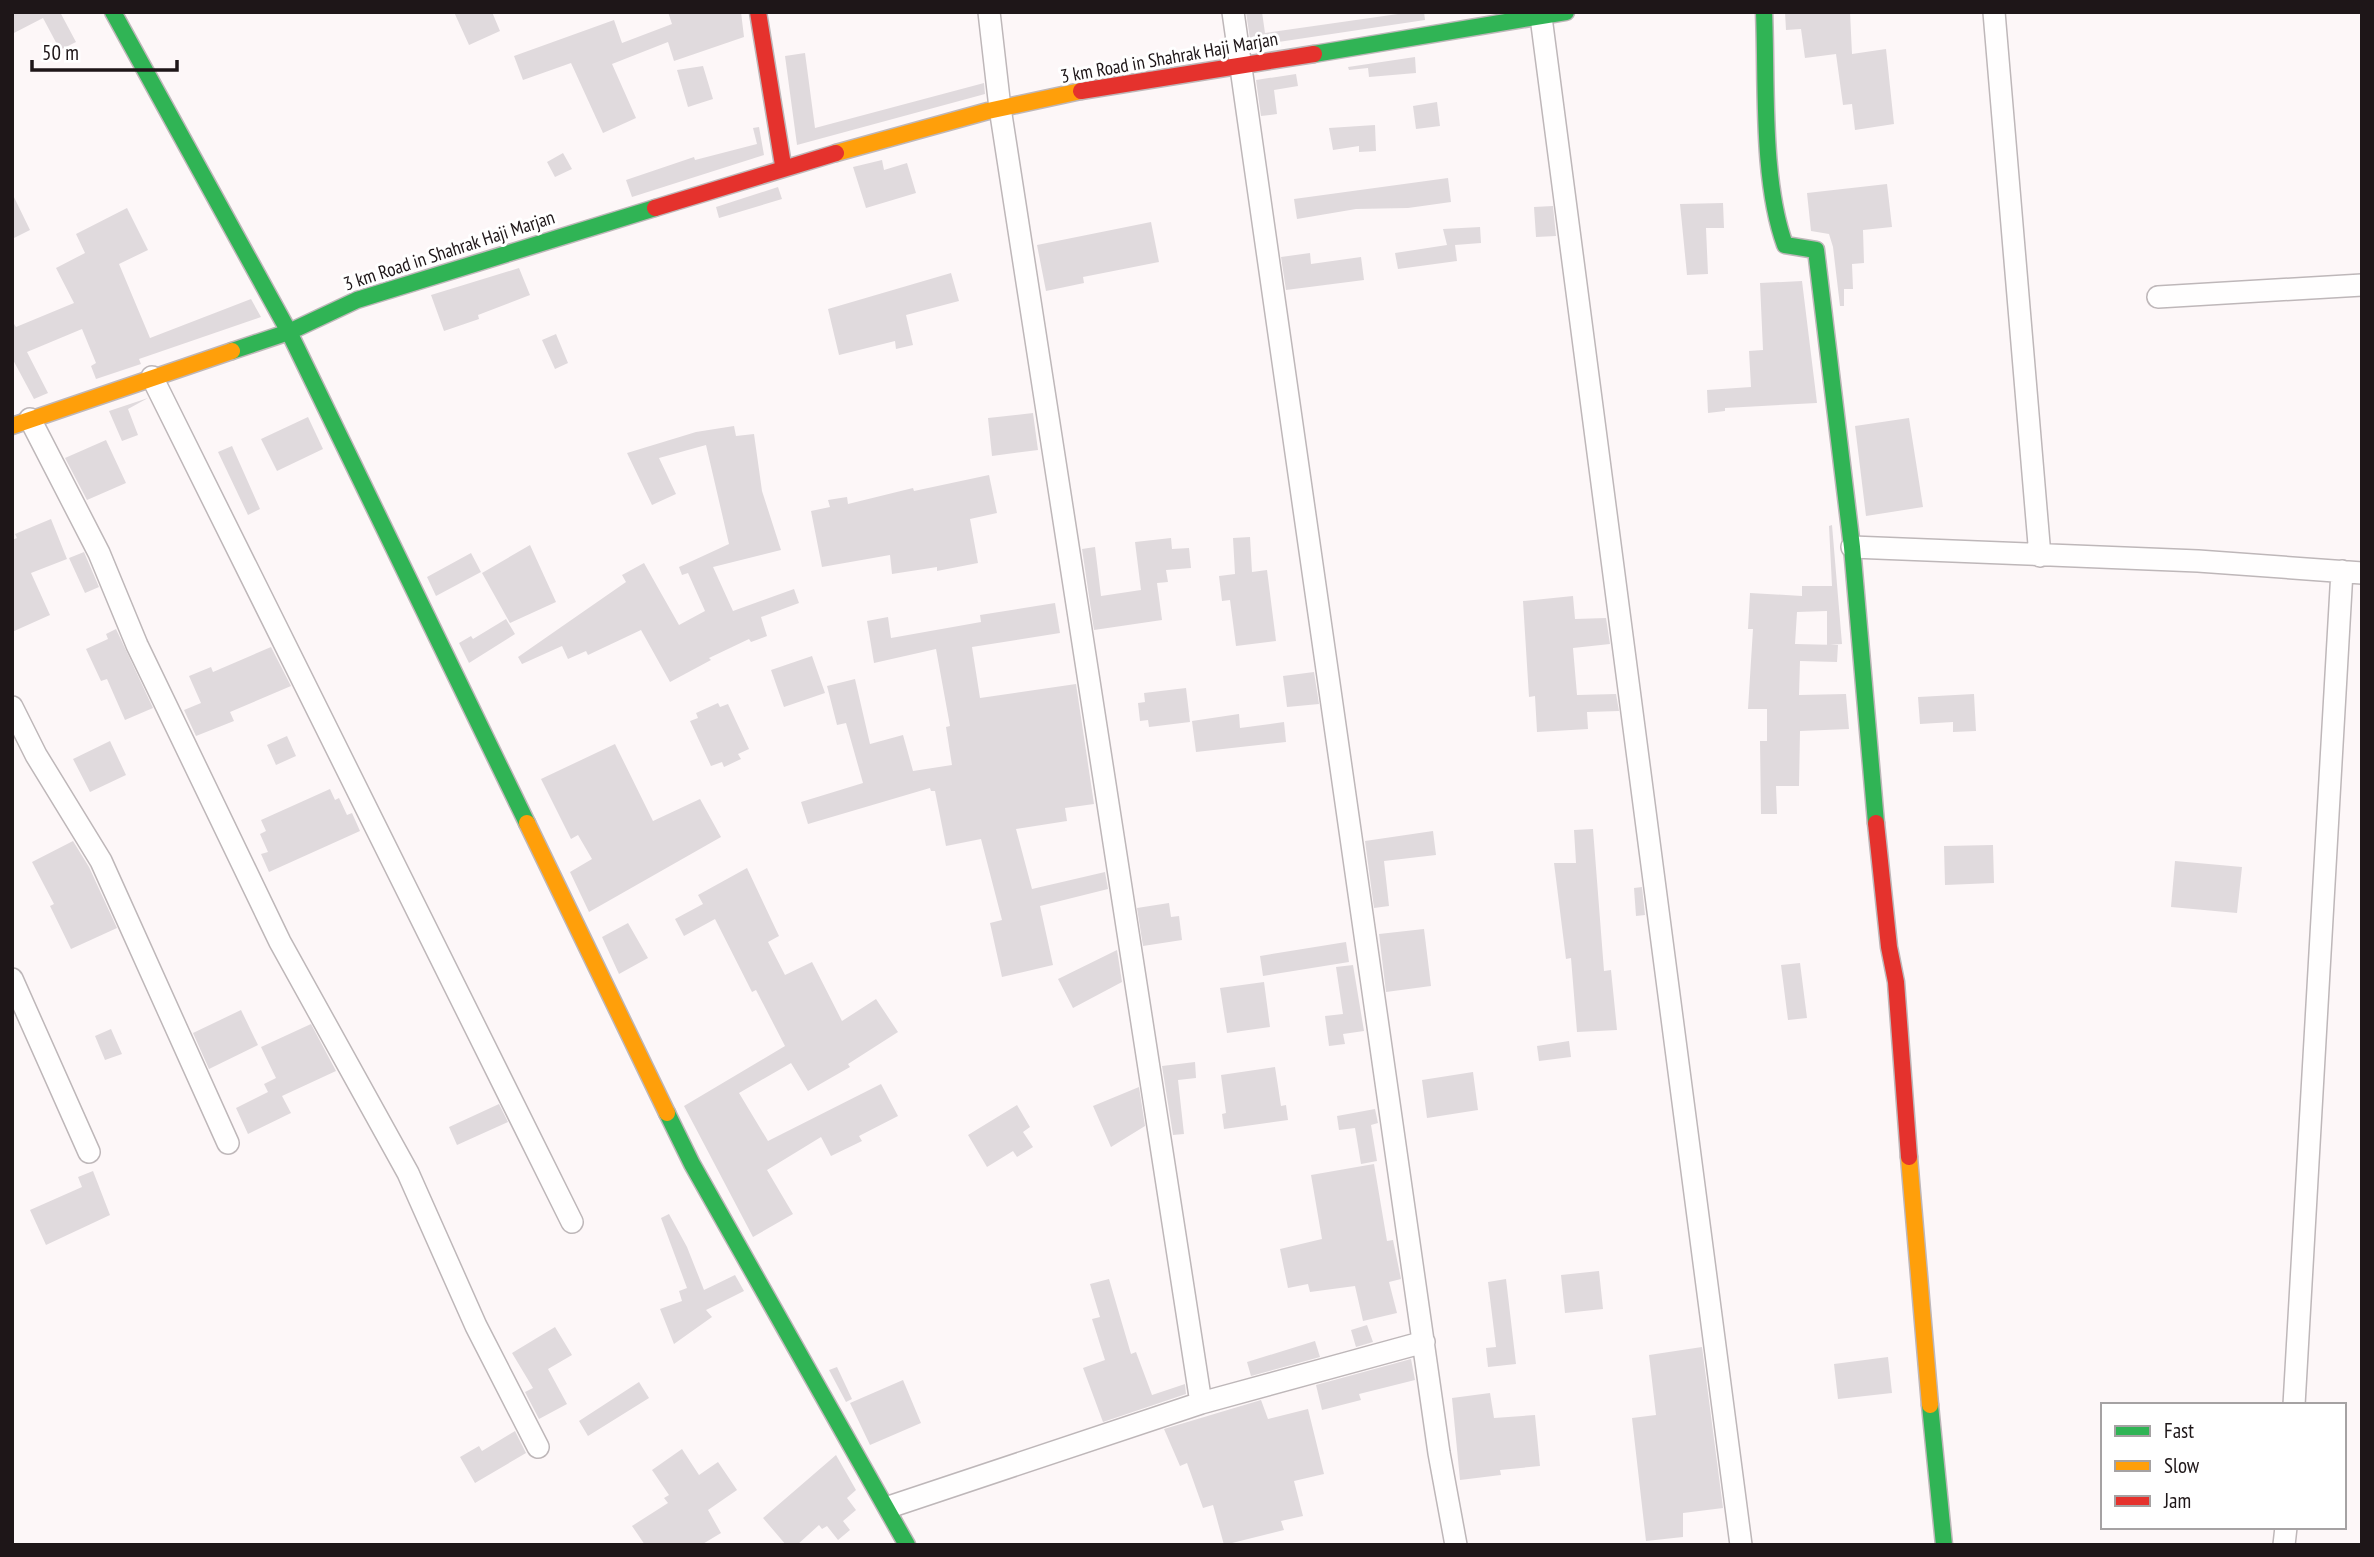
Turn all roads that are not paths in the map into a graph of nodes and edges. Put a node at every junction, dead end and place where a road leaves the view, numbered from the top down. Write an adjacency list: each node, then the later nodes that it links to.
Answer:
1 (113, 12): 14 (street)
2 (758, 12): 11 (street)
3 (989, 12): 10 (street)
4 (1233, 12): 9 (street)
5 (1566, 12): 8 (street, 3 km Road in Shahrak Haji Marjan)
6 (1764, 12): 17 (street)
7 (1994, 12): 18 (street)
8 (1541, 17): 9 (street, 3 km Road in Shahrak Haji Marjan); 32 (street)
9 (1241, 64): 10 (street, 3 km Road in Shahrak Haji Marjan); 25 (street)
10 (1000, 108): 11 (street, 3 km Road in Shahrak Haji Marjan); 26 (street)
11 (783, 165): 14 (street, 3 km Road in Shahrak Haji Marjan)
12 (2362, 285): 13 (street)
13 (2158, 298)
14 (289, 332): 15 (street, 3 km Road in Shahrak Haji Marjan); 29 (street)
15 (152, 377): 16 (street, 3 km Road in Shahrak Haji Marjan); 24 (street)
16 (21, 423): 28 (street)
17 (1852, 547): 18 (street); 33 (street)
18 (2040, 556): 19 (street)
19 (2352, 572): 27 (street)
20 (12, 707): 22 (street)
21 (12, 979): 23 (street)
22 (228, 1143)
23 (89, 1152)
24 (572, 1222)
25 (1424, 1342): 26 (street); 31 (street)
26 (1201, 1403): 29 (street)
27 (2294, 1403)
28 (538, 1447)
29 (889, 1507): 30 (street)
30 (908, 1545)
31 (1456, 1545)
32 (1741, 1545)
33 (1944, 1545)

